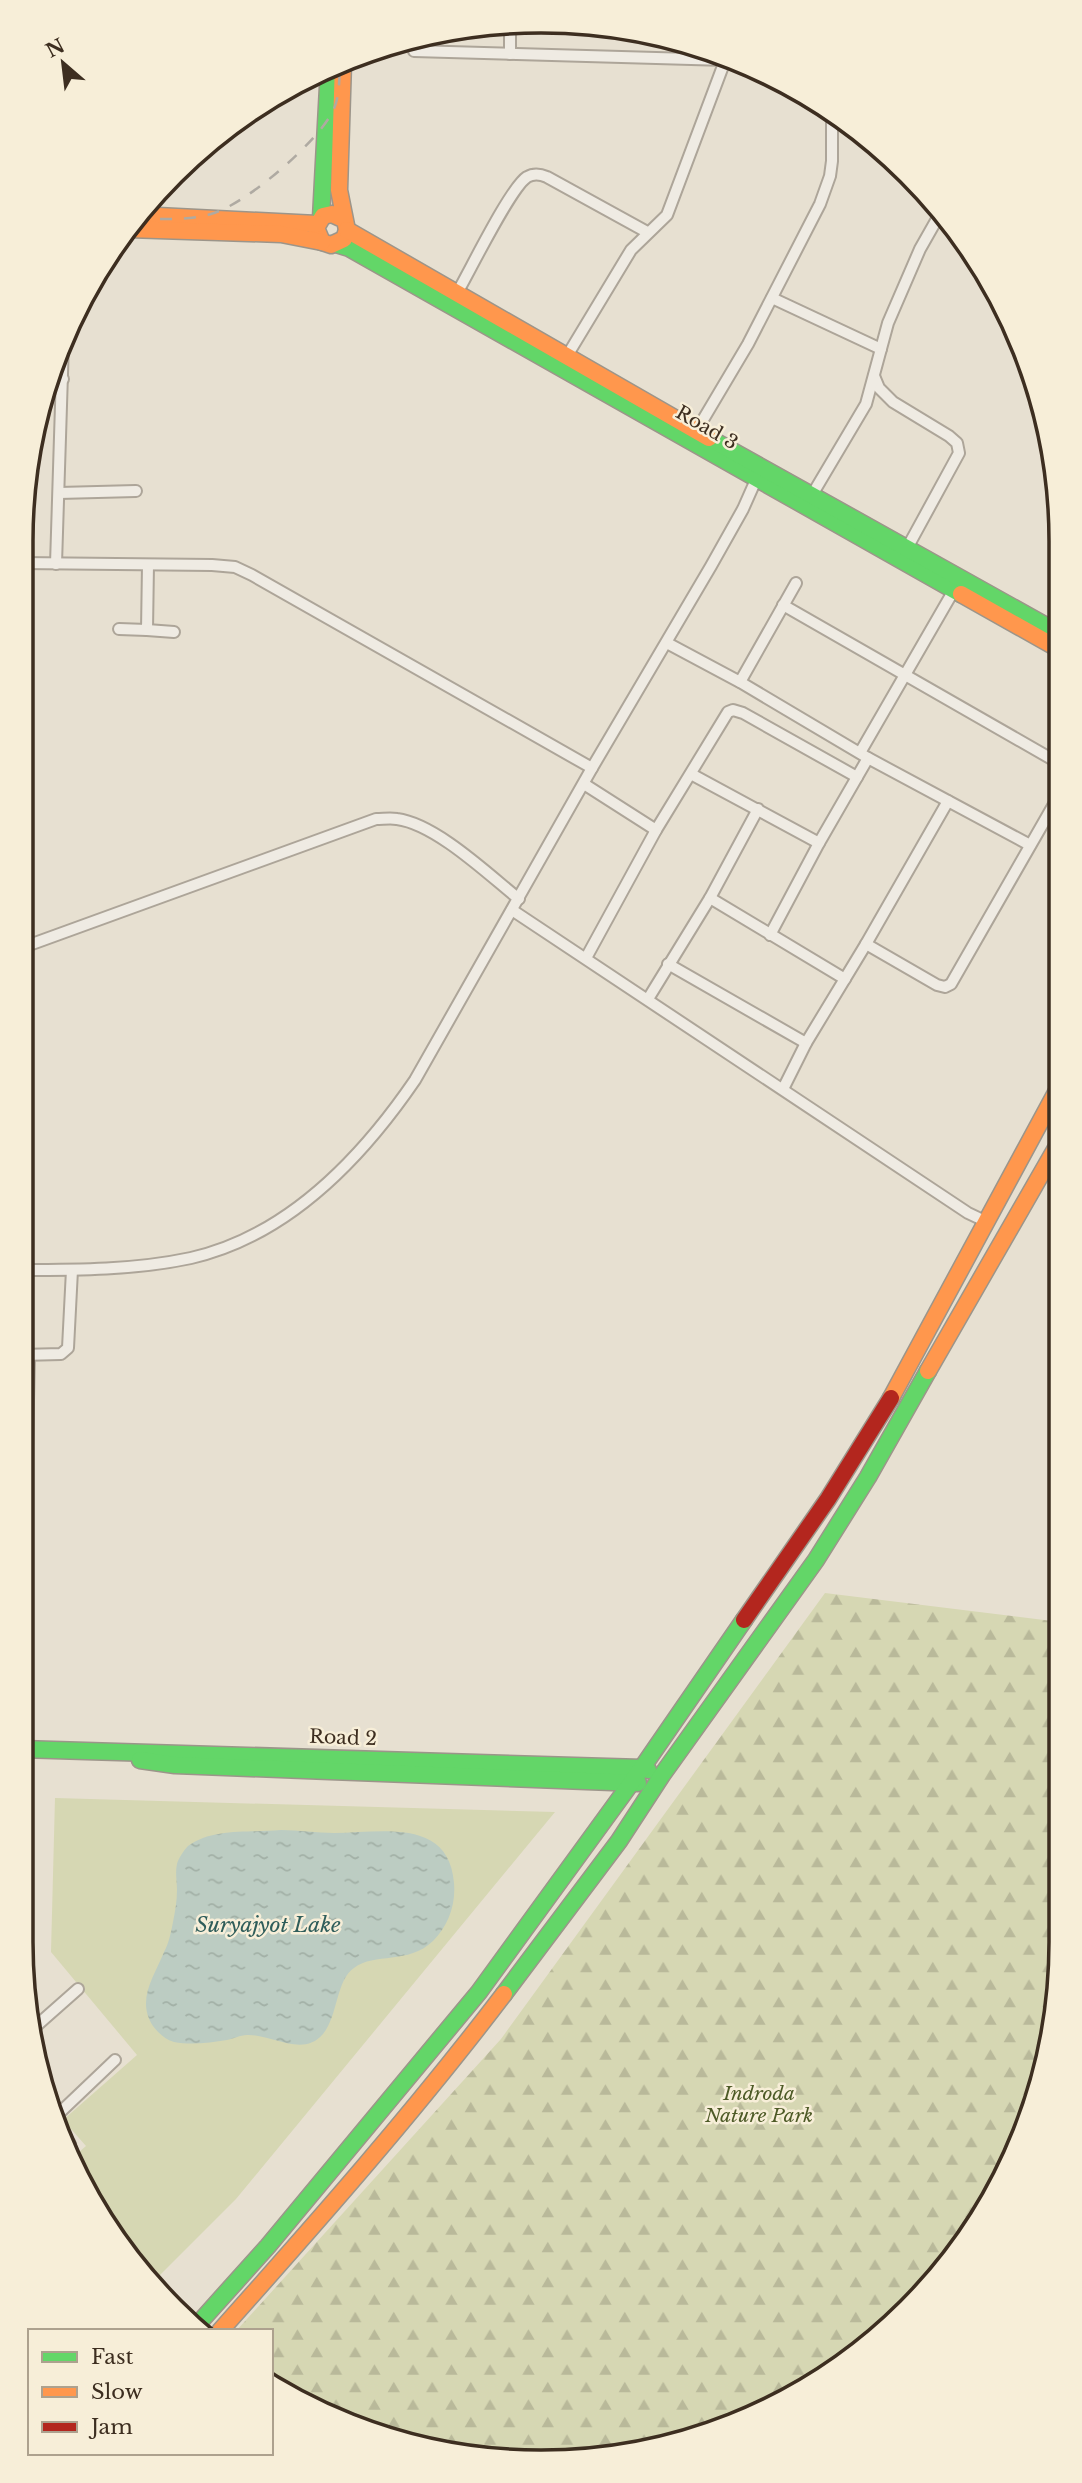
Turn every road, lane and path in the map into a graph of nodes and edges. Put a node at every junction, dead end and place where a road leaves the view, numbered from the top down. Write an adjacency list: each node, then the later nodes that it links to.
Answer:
1 (510, 34): 3 (street)
2 (414, 51): 3 (street)
3 (510, 54): 4 (street)
4 (698, 58)
5 (723, 67): 15 (street)
6 (343, 74): 13 (main road)
7 (328, 80): 10 (main road)
8 (832, 125): 18 (street)
9 (150, 217): 12 (main road, Road 3)
10 (319, 221): 12 (main road, Road 3); 13 (main road); 16 (main road)
11 (936, 222): 19 (street)
12 (209, 225): 14 (main road, Road 3); 16 (main road, Road 3)
13 (346, 225): 16 (main road); 17 (main road, Road 3)
14 (141, 228)
15 (647, 232): 17 (street); 20 (street)
16 (329, 243): 25 (main road, Road 3)
17 (457, 293): 20 (main road, Road 3)
18 (772, 298): 19 (street); 25 (street)
19 (881, 349): 22 (street)
20 (567, 356): 25 (main road, Road 3)
21 (64, 368): 24 (street)
22 (874, 376): 29 (street); 30 (street)
23 (60, 379): 24 (street)
24 (64, 379): 28 (street)
25 (694, 436): 26 (main road, Road 3)
26 (759, 473): 29 (main road, Road 3); 30 (main road, Road 3); 41 (street)
27 (136, 491): 28 (street)
28 (59, 493): 32 (street)
29 (812, 495): 30 (main road, Road 3)
30 (904, 555): 35 (main road, Road 3); 37 (main road, Road 3)
31 (33, 563): 32 (street)
32 (56, 564): 33 (street)
33 (148, 565): 39 (street); 47 (street)
34 (796, 583): 36 (street)
35 (954, 590): 42 (main road, Road 3); 43 (street)
36 (783, 605): 43 (street); 44 (street)
37 (1049, 628)
38 (119, 629): 39 (street)
39 (147, 630): 40 (street)
40 (174, 632)
41 (667, 643): 44 (street); 47 (street)
42 (1049, 643)
43 (905, 674): 45 (street); 46 (street)
44 (740, 682): 45 (street)
45 (865, 755): 49 (street); 51 (street)
46 (1049, 756)
47 (592, 768): 50 (street)
48 (691, 774): 49 (street); 52 (street); 54 (street)
49 (857, 777): 55 (street)
50 (584, 783): 54 (street); 58 (street)
51 (948, 801): 56 (street); 62 (street)
52 (758, 809): 55 (street); 57 (street)
53 (1049, 814): 56 (street)
54 (656, 830): 63 (street)
55 (819, 843): 60 (street)
56 (1030, 845): 62 (street)
57 (709, 898): 60 (street); 64 (street)
58 (519, 899): 59 (street); 61 (street)
59 (512, 910): 63 (street); 73 (street)
60 (770, 935): 65 (street)
61 (33, 944)
62 (866, 944): 65 (street)
63 (586, 958): 66 (street)
64 (668, 964): 66 (street); 67 (street)
65 (845, 979): 67 (street)
66 (648, 999): 68 (street)
67 (806, 1043): 68 (street)
68 (783, 1089): 71 (street)
69 (1049, 1120): 71 (main road)
70 (1049, 1160): 78 (main road)
71 (987, 1222): 77 (main road)
72 (33, 1270): 73 (street)
73 (72, 1270): 74 (street)
74 (33, 1355)
75 (33, 1754): 77 (main road, Road 2)
76 (33, 1754): 79 (main road, Road 2)
77 (642, 1768): 78 (main road, Road 2); 79 (main road)
78 (658, 1781): 79 (main road, Road 2); 85 (main road)
79 (632, 1782): 84 (main road)
80 (78, 1989): 81 (street)
81 (40, 2022)
82 (115, 2060): 83 (street)
83 (63, 2113)
84 (202, 2320)
85 (222, 2329)

